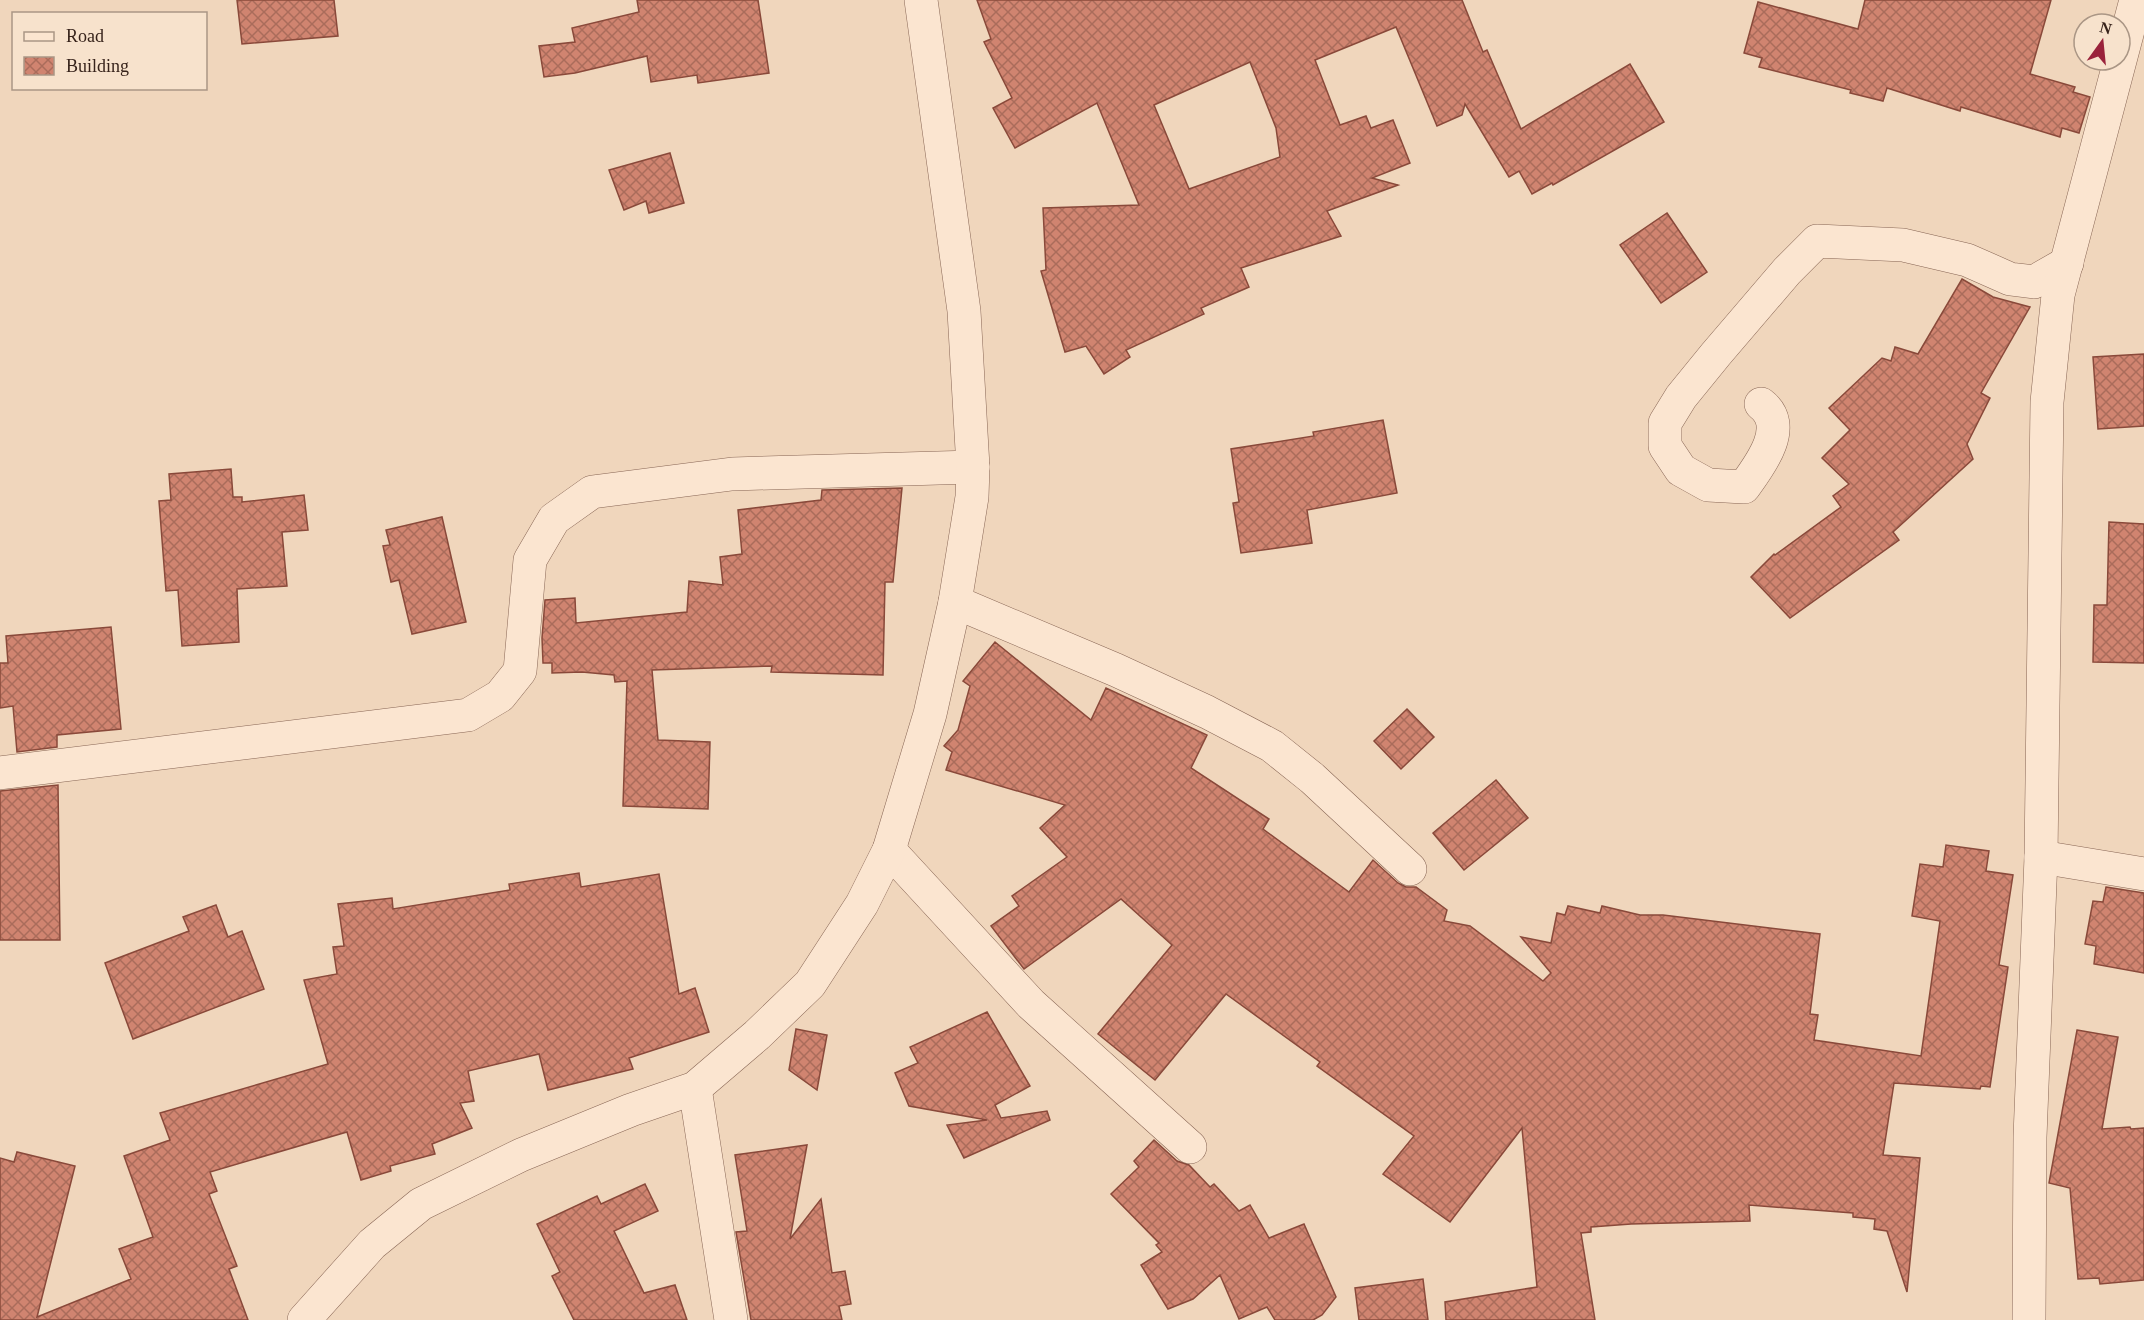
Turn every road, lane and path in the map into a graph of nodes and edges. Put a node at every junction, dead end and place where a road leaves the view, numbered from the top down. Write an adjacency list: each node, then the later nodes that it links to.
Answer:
1 (921, 0): 5 (street)
2 (2136, 0): 3 (street)
3 (2067, 263): 4 (street); 9 (street)
4 (1761, 404)
5 (973, 467): 6 (street); 7 (street)
6 (955, 602): 8 (street); 10 (street)
7 (0, 772)
8 (889, 850): 12 (street); 13 (street)
9 (2041, 857): 11 (street); 16 (street)
10 (1410, 869)
11 (2144, 874)
12 (695, 1088): 14 (street); 15 (street)
13 (1190, 1147)
14 (304, 1320)
15 (731, 1320)
16 (2029, 1320)

